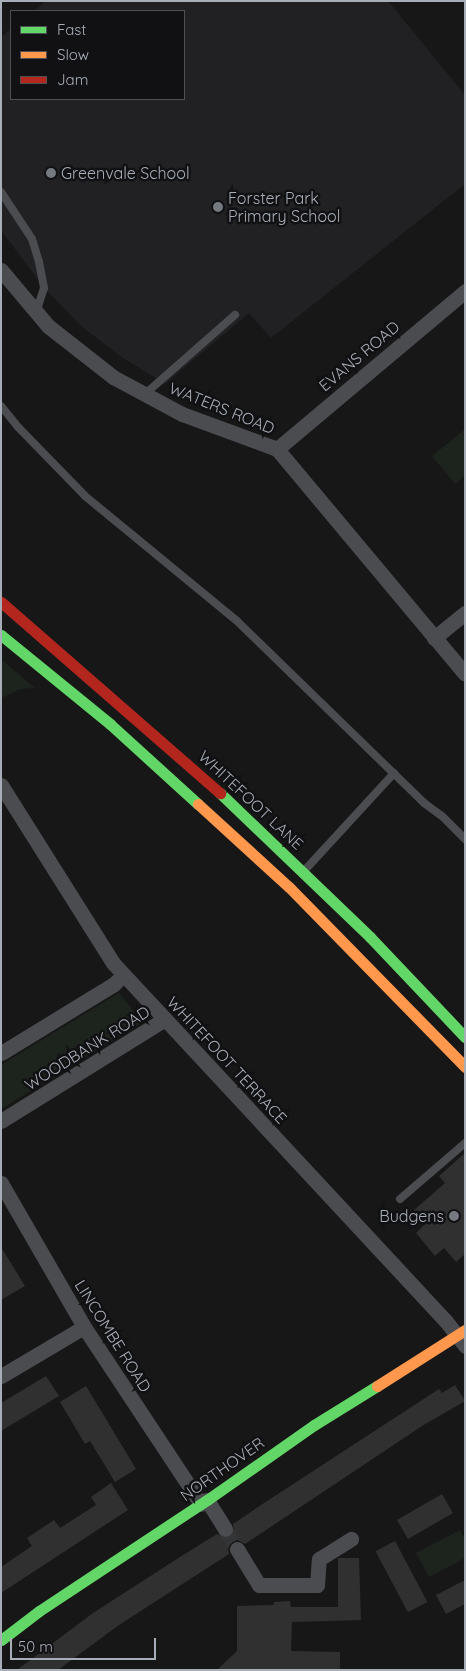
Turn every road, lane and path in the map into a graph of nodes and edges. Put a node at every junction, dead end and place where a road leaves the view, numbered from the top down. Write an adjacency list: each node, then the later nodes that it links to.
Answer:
1 (1, 192): 4 (lane)
2 (1, 270): 4 (street, WATERS ROAD)
3 (465, 291): 8 (street, EVANS ROAD)
4 (36, 312): 6 (street, WATERS ROAD)
5 (235, 315): 6 (lane)
6 (145, 394): 8 (street, WATERS ROAD)
7 (1, 406): 14 (lane)
8 (277, 449): 12 (street, WATERS ROAD)
9 (1, 602): 17 (street, WHITEFOOT LANE)
10 (465, 613): 12 (street)
11 (1, 635): 17 (street, WHITEFOOT LANE)
12 (434, 638): 13 (street, WATERS ROAD)
13 (465, 674)
14 (394, 773): 16 (lane); 17 (lane)
15 (1, 785): 18 (street, WHITEFOOT TERRACE)
16 (465, 839)
17 (296, 879): 20 (street, WHITEFOOT LANE); 22 (street, WHITEFOOT LANE)
18 (123, 974): 19 (street, WHITEFOOT TERRACE); 21 (street)
19 (165, 1020): 23 (street, WOODBANK ROAD); 28 (street, WHITEFOOT TERRACE)
20 (465, 1037)
21 (1, 1053)
22 (465, 1067)
23 (1, 1121)
24 (465, 1143): 26 (lane)
25 (1, 1183): 27 (street, LINCOMBE ROAD)
26 (400, 1199)
27 (84, 1327): 29 (street); 30 (street, LINCOMBE ROAD)
28 (462, 1338): 30 (street, NORTHOVER)
29 (1, 1376)
30 (204, 1502): 31 (street, LINCOMBE ROAD); 34 (street, NORTHOVER)
31 (225, 1529)
32 (351, 1539): 33 (street)
33 (237, 1549)
34 (1, 1640)

